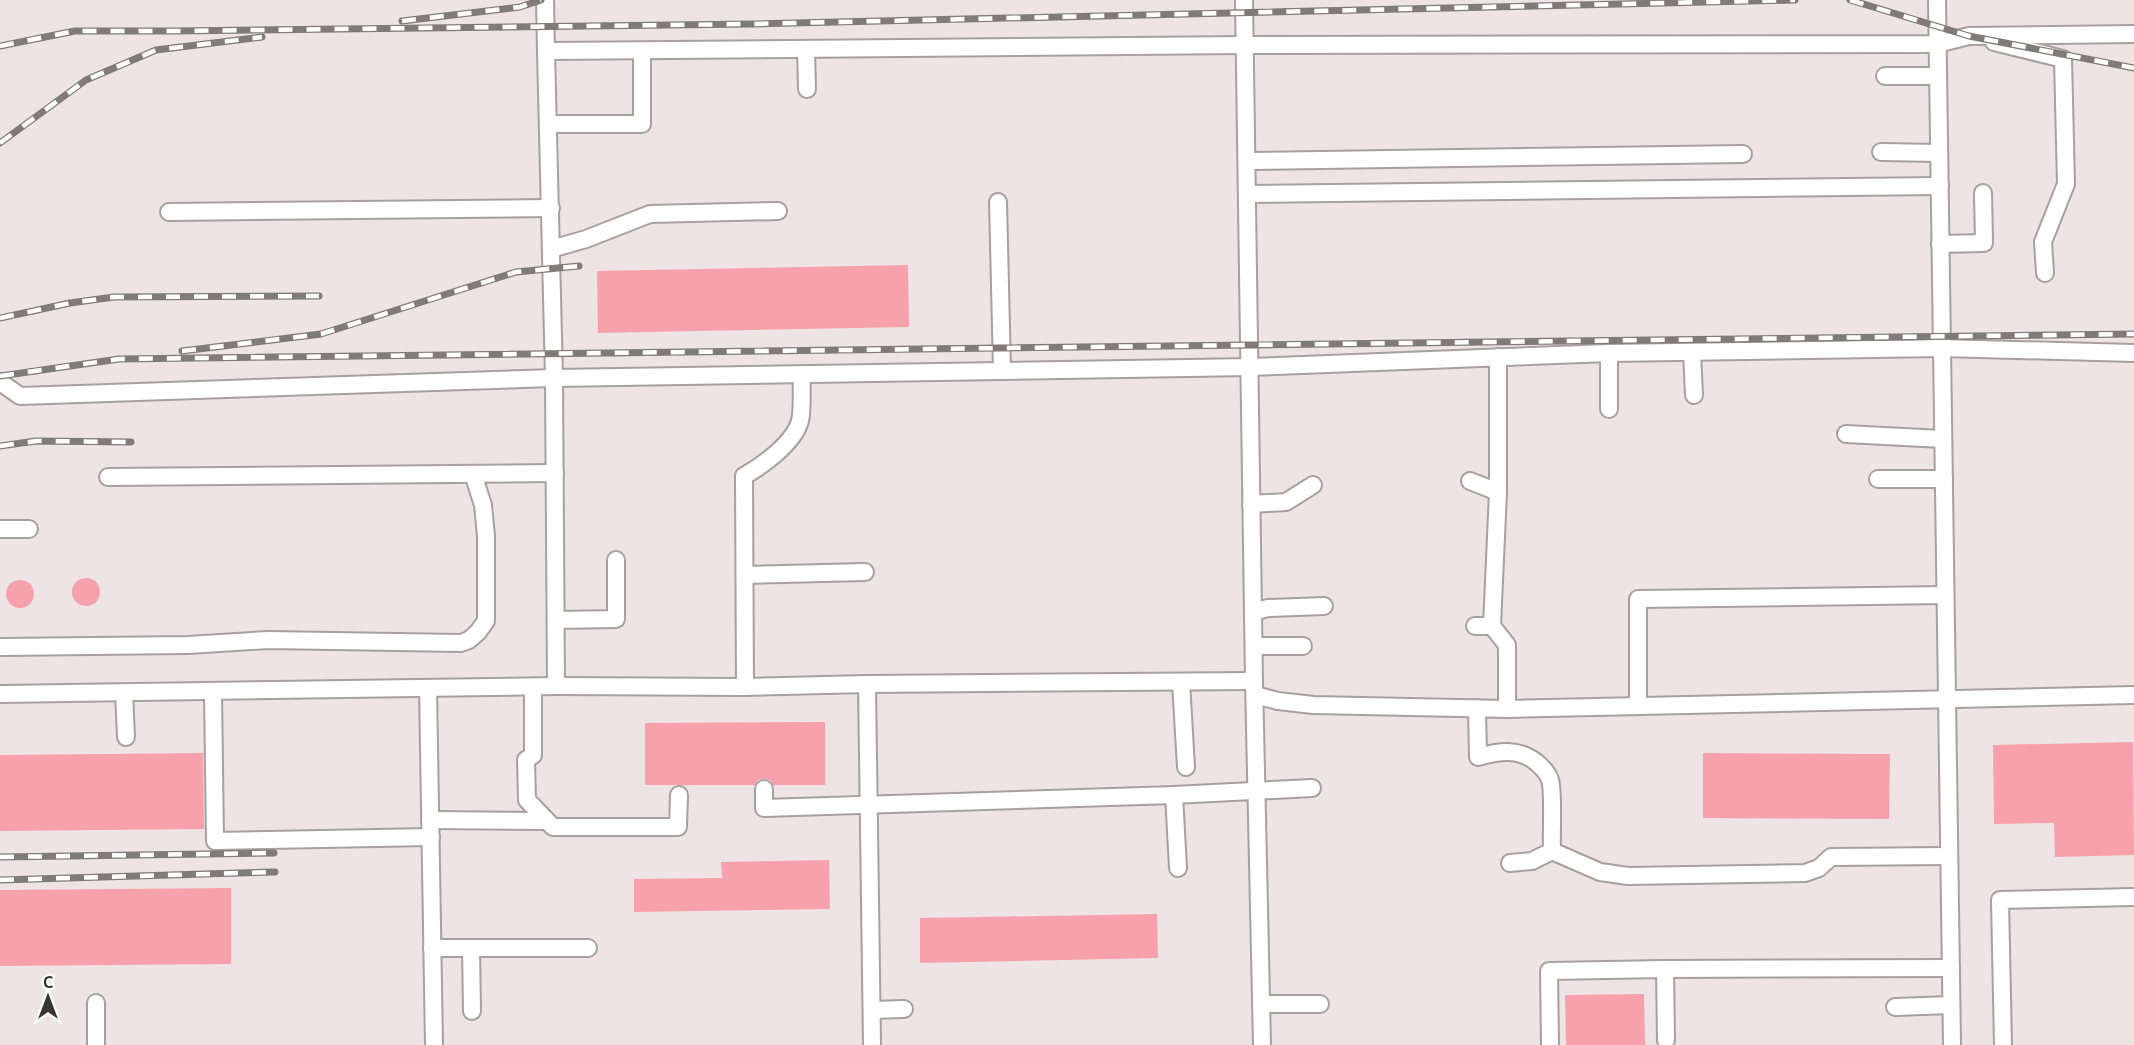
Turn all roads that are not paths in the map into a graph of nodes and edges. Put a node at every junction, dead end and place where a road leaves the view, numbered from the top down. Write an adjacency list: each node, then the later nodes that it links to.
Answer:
1 (544, 0): 9 (lane)
2 (1244, 0): 7 (lane)
3 (1937, 0): 6 (lane)
4 (2134, 34): 5 (lane)
5 (1969, 36): 6 (lane); 28 (lane)
6 (1937, 44): 7 (lane); 12 (lane)
7 (1245, 45): 8 (lane); 18 (lane)
8 (806, 50): 10 (lane); 13 (lane)
9 (546, 51): 10 (lane); 14 (lane)
10 (642, 51): 14 (lane)
11 (1885, 76): 12 (lane)
12 (1938, 76): 16 (lane)
13 (807, 89)
14 (549, 124): 23 (lane)
15 (1881, 152): 16 (lane)
16 (1939, 153): 19 (lane)
17 (1743, 154): 18 (lane)
18 (1246, 161): 21 (lane)
19 (1940, 186): 21 (lane); 26 (lane)
20 (1983, 193): 26 (lane)
21 (1247, 194): 34 (lane)
22 (998, 202): 35 (lane)
23 (550, 208): 25 (lane); 27 (lane)
24 (778, 211): 27 (lane)
25 (169, 212)
26 (1940, 244): 29 (lane)
27 (552, 249): 37 (lane)
28 (2045, 273)
29 (1941, 348): 30 (lane); 32 (lane); 42 (lane)
30 (1692, 352): 31 (lane); 39 (lane)
31 (1609, 353): 33 (lane); 40 (lane)
32 (2134, 353)
33 (1498, 357): 34 (lane); 50 (lane)
34 (1250, 367): 35 (lane); 51 (lane)
35 (1002, 370): 36 (lane)
36 (802, 375): 37 (lane); 56 (lane)
37 (554, 378): 38 (lane); 43 (lane)
38 (0, 381)
39 (1694, 395)
40 (1609, 409)
41 (1846, 434): 42 (lane)
42 (1942, 440): 47 (lane)
43 (555, 473): 44 (lane); 60 (lane)
44 (473, 474): 45 (lane); 63 (lane)
45 (108, 477)
46 (1878, 479): 47 (lane)
47 (1944, 479): 57 (lane)
48 (1470, 481): 50 (lane)
49 (1312, 485): 51 (lane)
50 (1498, 492): 78 (lane)
51 (1251, 504): 59 (lane)
52 (0, 529): 53 (lane)
53 (29, 529)
54 (616, 560): 60 (lane)
55 (865, 572): 56 (lane)
56 (746, 575): 68 (lane)
57 (1945, 595): 75 (lane); 76 (lane)
58 (1324, 606): 59 (lane)
59 (1253, 612): 61 (lane)
60 (556, 620): 66 (lane)
61 (1254, 646): 62 (lane); 70 (lane)
62 (1303, 646)
63 (0, 647)
64 (1181, 682): 65 (lane); 70 (lane); 80 (lane)
65 (867, 684): 68 (lane); 86 (lane)
66 (556, 686): 67 (lane); 68 (lane)
67 (533, 687): 69 (lane); 87 (lane)
68 (745, 687)
69 (428, 688): 71 (lane); 88 (lane)
70 (1255, 688): 77 (lane); 83 (lane)
71 (213, 692): 72 (lane); 88 (lane)
72 (124, 693): 73 (lane); 79 (lane)
73 (0, 694)
74 (2134, 695): 75 (lane)
75 (1947, 698): 76 (lane); 90 (lane)
76 (1638, 706): 78 (lane)
77 (1477, 708): 78 (lane); 89 (lane)
78 (1507, 709)
79 (126, 737)
80 (1186, 767)
81 (1312, 788): 83 (lane)
82 (764, 789): 86 (lane)
83 (1258, 791): 85 (lane); 100 (lane)
84 (679, 795): 87 (lane)
85 (1174, 795): 86 (lane); 92 (lane)
86 (869, 806): 105 (lane)
87 (546, 821): 88 (lane)
88 (430, 829): 94 (lane)
89 (1551, 851): 90 (lane); 91 (lane)
90 (1949, 856): 97 (lane)
91 (1510, 863)
92 (1178, 867)
93 (2134, 897): 114 (lane)
94 (432, 948): 95 (lane); 109 (lane)
95 (471, 948): 96 (lane); 106 (lane)
96 (588, 948)
97 (1951, 968): 98 (lane); 102 (lane)
98 (1665, 969): 107 (lane); 112 (lane)
99 (96, 1003): 108 (lane)
100 (1261, 1004): 101 (lane); 111 (lane)
101 (1320, 1004)
102 (1952, 1005): 103 (lane); 113 (lane)
103 (1895, 1007)
104 (904, 1009): 105 (lane)
105 (872, 1010): 110 (lane)
106 (472, 1011)
107 (1666, 1040)
108 (96, 1045)
109 (434, 1045)
110 (872, 1045)
111 (1262, 1045)
112 (1551, 1045)
113 (1952, 1045)
114 (2003, 1045)

